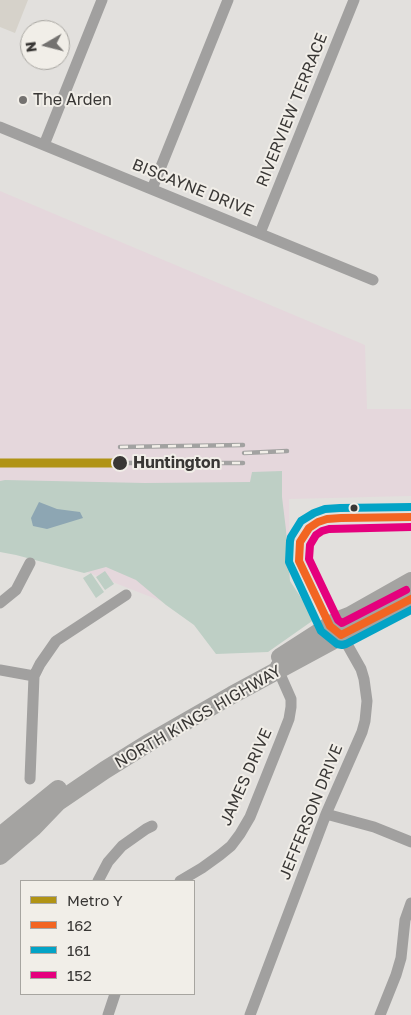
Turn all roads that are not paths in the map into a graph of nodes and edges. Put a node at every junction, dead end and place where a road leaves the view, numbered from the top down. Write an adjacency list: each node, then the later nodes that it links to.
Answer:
1 (102, 0): 5 (street)
2 (228, 0): 6 (street)
3 (354, 0): 7 (street, RIVERVIEW TERRACE)
4 (0, 127): 5 (street, BISCAYNE DRIVE)
5 (44, 145): 6 (street, BISCAYNE DRIVE)
6 (152, 189): 7 (street, BISCAYNE DRIVE)
7 (260, 233): 8 (street, BISCAYNE DRIVE)
8 (373, 280)
9 (30, 563): 13 (street)
10 (411, 581): 14 (main road, NORTH KINGS HIGHWAY)
11 (126, 595): 17 (street)
12 (411, 598): 14 (main road, NORTH KINGS HIGHWAY)
13 (0, 603)
14 (339, 628): 15 (main road, NORTH KINGS HIGHWAY); 19 (street, JEFFERSON DRIVE)
15 (276, 666): 21 (main road, NORTH KINGS HIGHWAY); 23 (main road, NORTH KINGS HIGHWAY); 25 (street, JAMES DRIVE)
16 (0, 670): 17 (street)
17 (34, 676): 18 (street)
18 (30, 779)
19 (326, 814): 22 (street); 30 (street, JEFFERSON DRIVE)
20 (152, 826): 24 (street)
21 (0, 836)
22 (411, 842)
23 (0, 856)
24 (99, 880)
25 (182, 880)
26 (411, 903): 27 (street)
27 (406, 960): 31 (street)
28 (115, 995): 29 (street)
29 (108, 1015)
30 (250, 1015)
31 (380, 1015)

